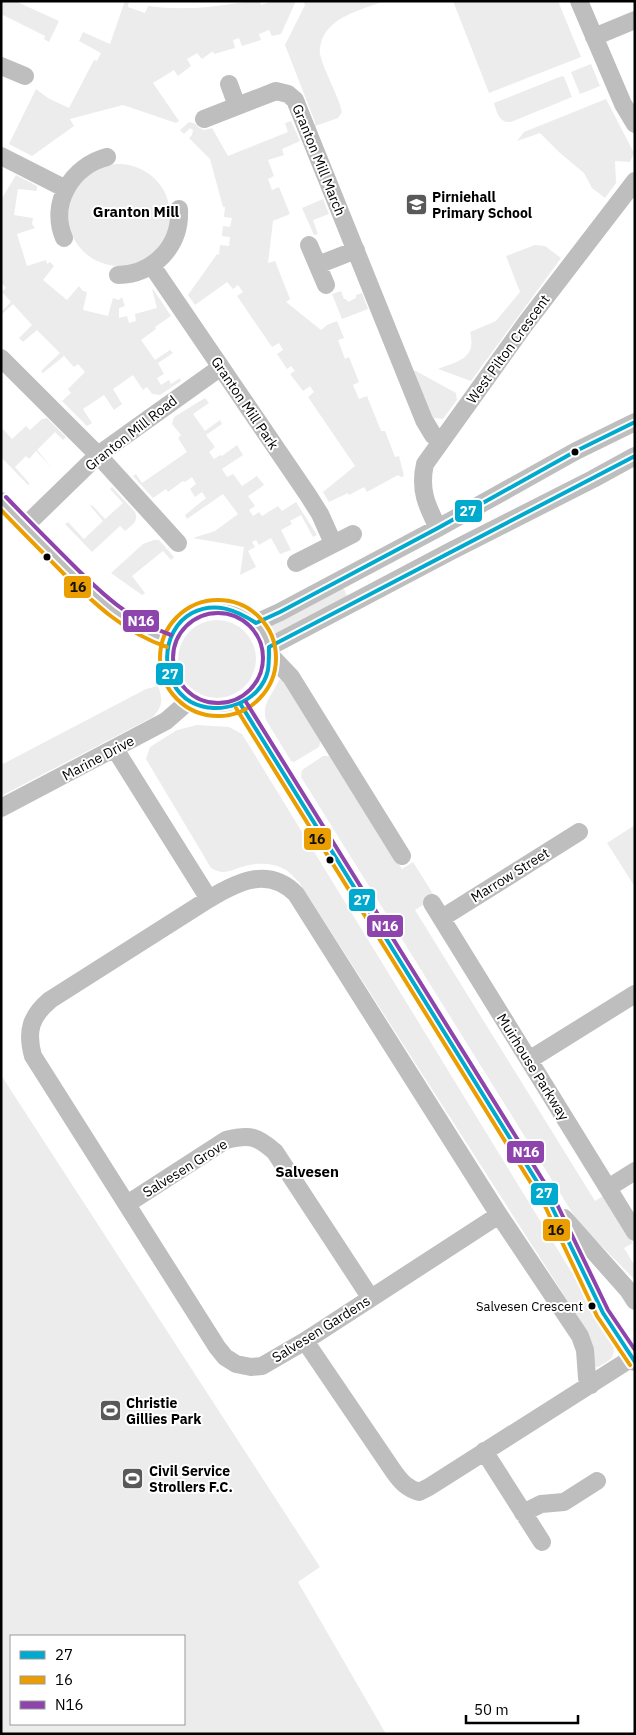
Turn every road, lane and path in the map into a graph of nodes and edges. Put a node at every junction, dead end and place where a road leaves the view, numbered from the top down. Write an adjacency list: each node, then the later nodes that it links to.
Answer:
1 (579, 1): 3 (street)
2 (635, 20): 3 (street)
3 (594, 37): 9 (street)
4 (1, 66): 5 (street)
5 (26, 76)
6 (229, 84): 7 (street)
7 (237, 106): 8 (street, Granton Mill March); 17 (street, Granton Mill March)
8 (204, 119)
9 (635, 124)
10 (1, 156): 13 (street)
11 (107, 156): 13 (street)
12 (635, 181): 25 (street, West Pilton Crescent)
13 (66, 189): 15 (street)
14 (179, 210): 19 (street)
15 (64, 238)
16 (310, 245): 18 (street)
17 (356, 250): 18 (street); 25 (street, Granton Mill March)
18 (318, 265): 21 (street)
19 (152, 266): 20 (street); 23 (street, Granton Mill Park)
20 (118, 275)
21 (326, 285)
22 (1, 358): 26 (street)
23 (221, 367): 26 (street, Granton Mill Road); 33 (street, Granton Mill Park)
24 (635, 422): 30 (street)
25 (441, 441): 30 (street, West Pilton Crescent)
26 (98, 455): 29 (street, Granton Mill Road); 32 (street)
27 (635, 456): 37 (street)
28 (1, 502): 29 (street)
29 (25, 526): 36 (street)
30 (438, 528): 35 (street)
31 (353, 534): 33 (street)
32 (178, 543)
33 (334, 543): 34 (street)
34 (296, 563)
35 (256, 623): 36 (street); 37 (street)
36 (169, 641): 38 (street)
37 (269, 651): 39 (street); 43 (street)
38 (190, 700): 39 (street); 40 (street, Marine Drive)
39 (241, 705): 51 (street)
40 (116, 749): 41 (street, Marine Drive); 44 (street)
41 (1, 808)
42 (579, 832): 46 (street, Marrow Street)
43 (402, 856)
44 (209, 899): 52 (street, Salvesen Gardens); 53 (street, Salvesen Gardens)
45 (432, 903): 46 (street, Muirhouse Parkway)
46 (442, 918): 48 (street, Muirhouse Parkway)
47 (635, 994): 48 (street)
48 (529, 1060): 50 (street, Muirhouse Parkway)
49 (635, 1171): 50 (street)
50 (608, 1188): 54 (street, Muirhouse Parkway)
51 (549, 1201): 56 (street); 58 (street)
52 (127, 1204): 55 (street, Salvesen Grove); 57 (street, Salvesen Gardens)
53 (499, 1215): 55 (street, Salvesen Gardens); 59 (street)
54 (635, 1232)
55 (370, 1297): 57 (street, Salvesen Gardens)
56 (635, 1301)
57 (304, 1341): 60 (street)
58 (633, 1360): 59 (street)
59 (591, 1385): 60 (street)
60 (484, 1451): 62 (street)
61 (597, 1481): 62 (street)
62 (523, 1513): 63 (street)
63 (542, 1542)

